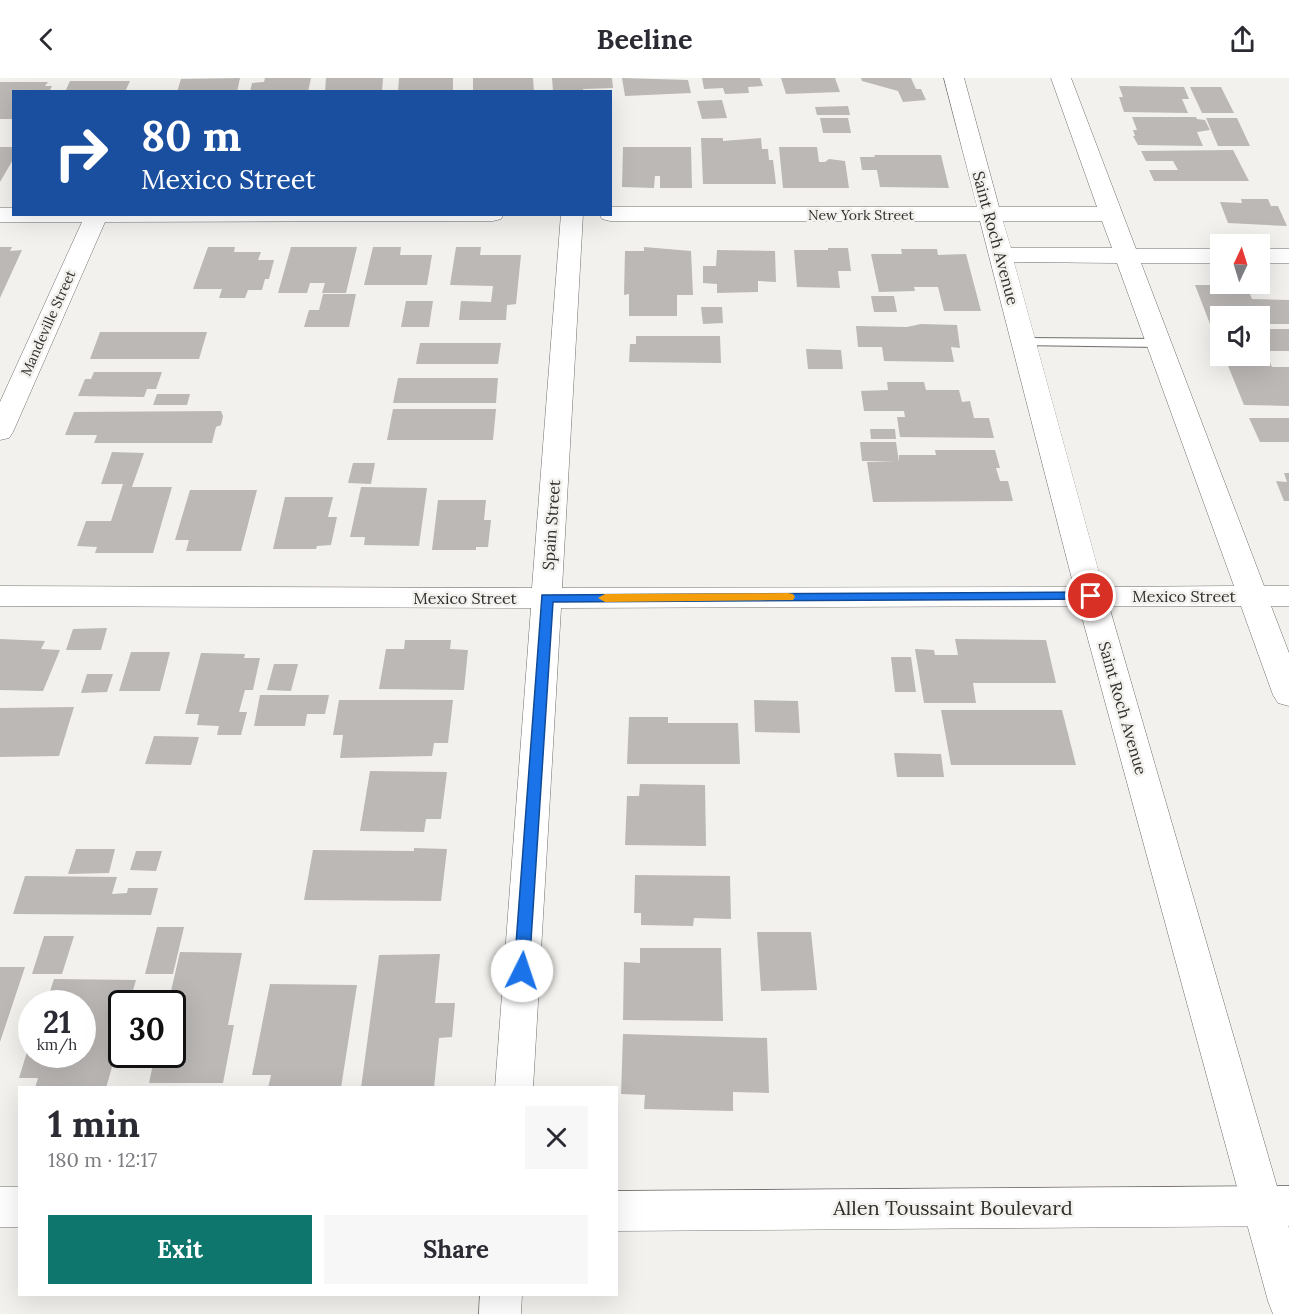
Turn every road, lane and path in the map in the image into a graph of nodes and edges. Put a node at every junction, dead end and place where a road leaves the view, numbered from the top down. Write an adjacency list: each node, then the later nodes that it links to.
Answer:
1 (954, 78): 5 (street, Saint Roch Avenue)
2 (1061, 78): 4 (street)
3 (612, 214): 5 (street, New York Street)
4 (1111, 214): 5 (street, New York Street); 9 (street)
5 (990, 215): 8 (street, Saint Roch Avenue)
6 (96, 216): 15 (street, Mandeville Street)
7 (572, 216): 20 (street, Spain Street)
8 (1000, 255): 9 (street); 13 (street, Saint Roch Avenue)
9 (1126, 256): 10 (street); 14 (street)
10 (1210, 256)
11 (1270, 256): 12 (street)
12 (1289, 256)
13 (1024, 342): 14 (lane); 17 (street, Saint Roch Avenue)
14 (1158, 343): 18 (street)
15 (0, 432)
16 (0, 596): 20 (street, Mexico Street)
17 (1091, 596): 18 (street, Mexico Street); 20 (street, Mexico Street); 23 (street, Saint Roch Avenue)
18 (1252, 596): 19 (street, Mexico Street); 21 (street)
19 (1289, 596)
20 (546, 598): 22 (street, Spain Street)
21 (1289, 695)
22 (514, 1086)
23 (1276, 1206): 26 (street, Allen Toussaint Boulevard); 28 (street, Saint Roch Avenue)
24 (0, 1207): 25 (street)
25 (18, 1207)
26 (618, 1211)
27 (501, 1296): 29 (street)
28 (1289, 1301)
29 (500, 1314)

